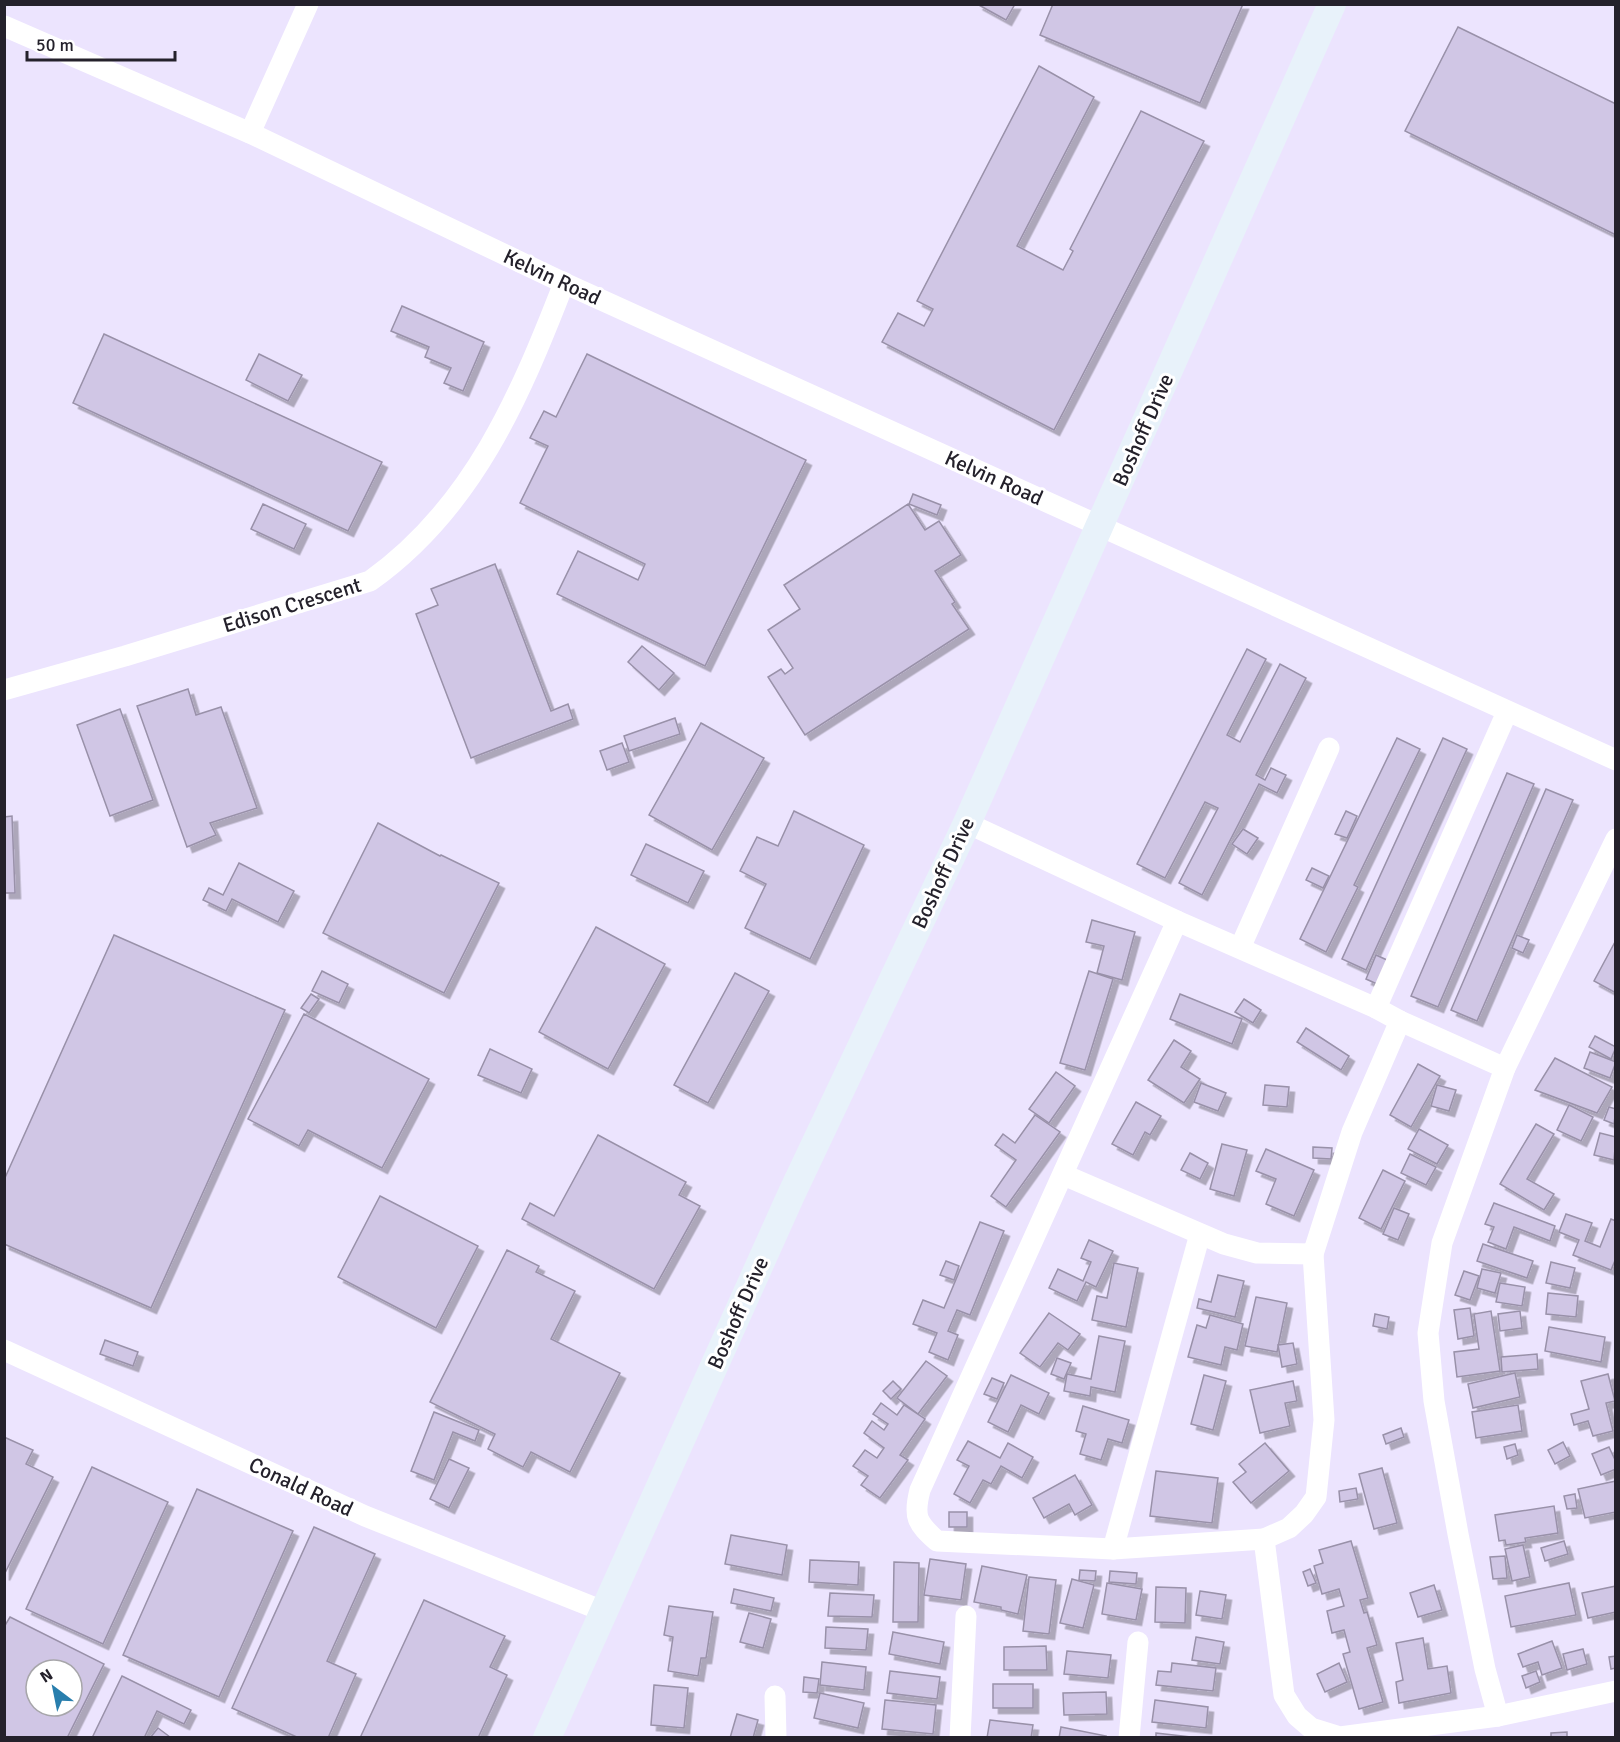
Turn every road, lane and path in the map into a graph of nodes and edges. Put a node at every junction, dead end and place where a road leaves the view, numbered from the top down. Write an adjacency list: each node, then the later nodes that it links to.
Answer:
1 (308, 4): 4 (street)
2 (1332, 4): 6 (main road, Boshoff Drive)
3 (4, 26): 4 (street, Kelvin Road)
4 (250, 133): 5 (street, Kelvin Road)
5 (564, 283): 6 (street, Kelvin Road); 7 (street, Edison Crescent)
6 (1100, 526): 8 (street, Kelvin Road); 11 (main road, Boshoff Drive)
7 (4, 690)
8 (1508, 712): 10 (street, Kelvin Road); 15 (street)
9 (1329, 748): 14 (street)
10 (1616, 760)
11 (967, 823): 13 (street); 24 (main road, Boshoff Drive)
12 (1616, 839): 17 (street)
13 (1177, 921): 14 (street); 18 (street)
14 (1240, 948): 15 (street)
15 (1376, 1008): 16 (street)
16 (1400, 1021): 17 (street); 20 (street)
17 (1505, 1068): 29 (street)
18 (1064, 1175): 19 (street); 23 (street)
19 (1200, 1234): 20 (street); 23 (street)
20 (1312, 1254): 22 (street)
21 (4, 1350): 24 (street, Conald Road)
22 (1264, 1539): 23 (street); 29 (street)
23 (1113, 1549)
24 (603, 1611): 30 (main road, Boshoff Drive)
25 (966, 1616): 32 (street)
26 (1138, 1642): 33 (street)
27 (1616, 1691): 29 (street)
28 (775, 1696): 31 (street)
29 (1498, 1716)
30 (547, 1737)
31 (776, 1737)
32 (960, 1737)
33 (1129, 1737)

